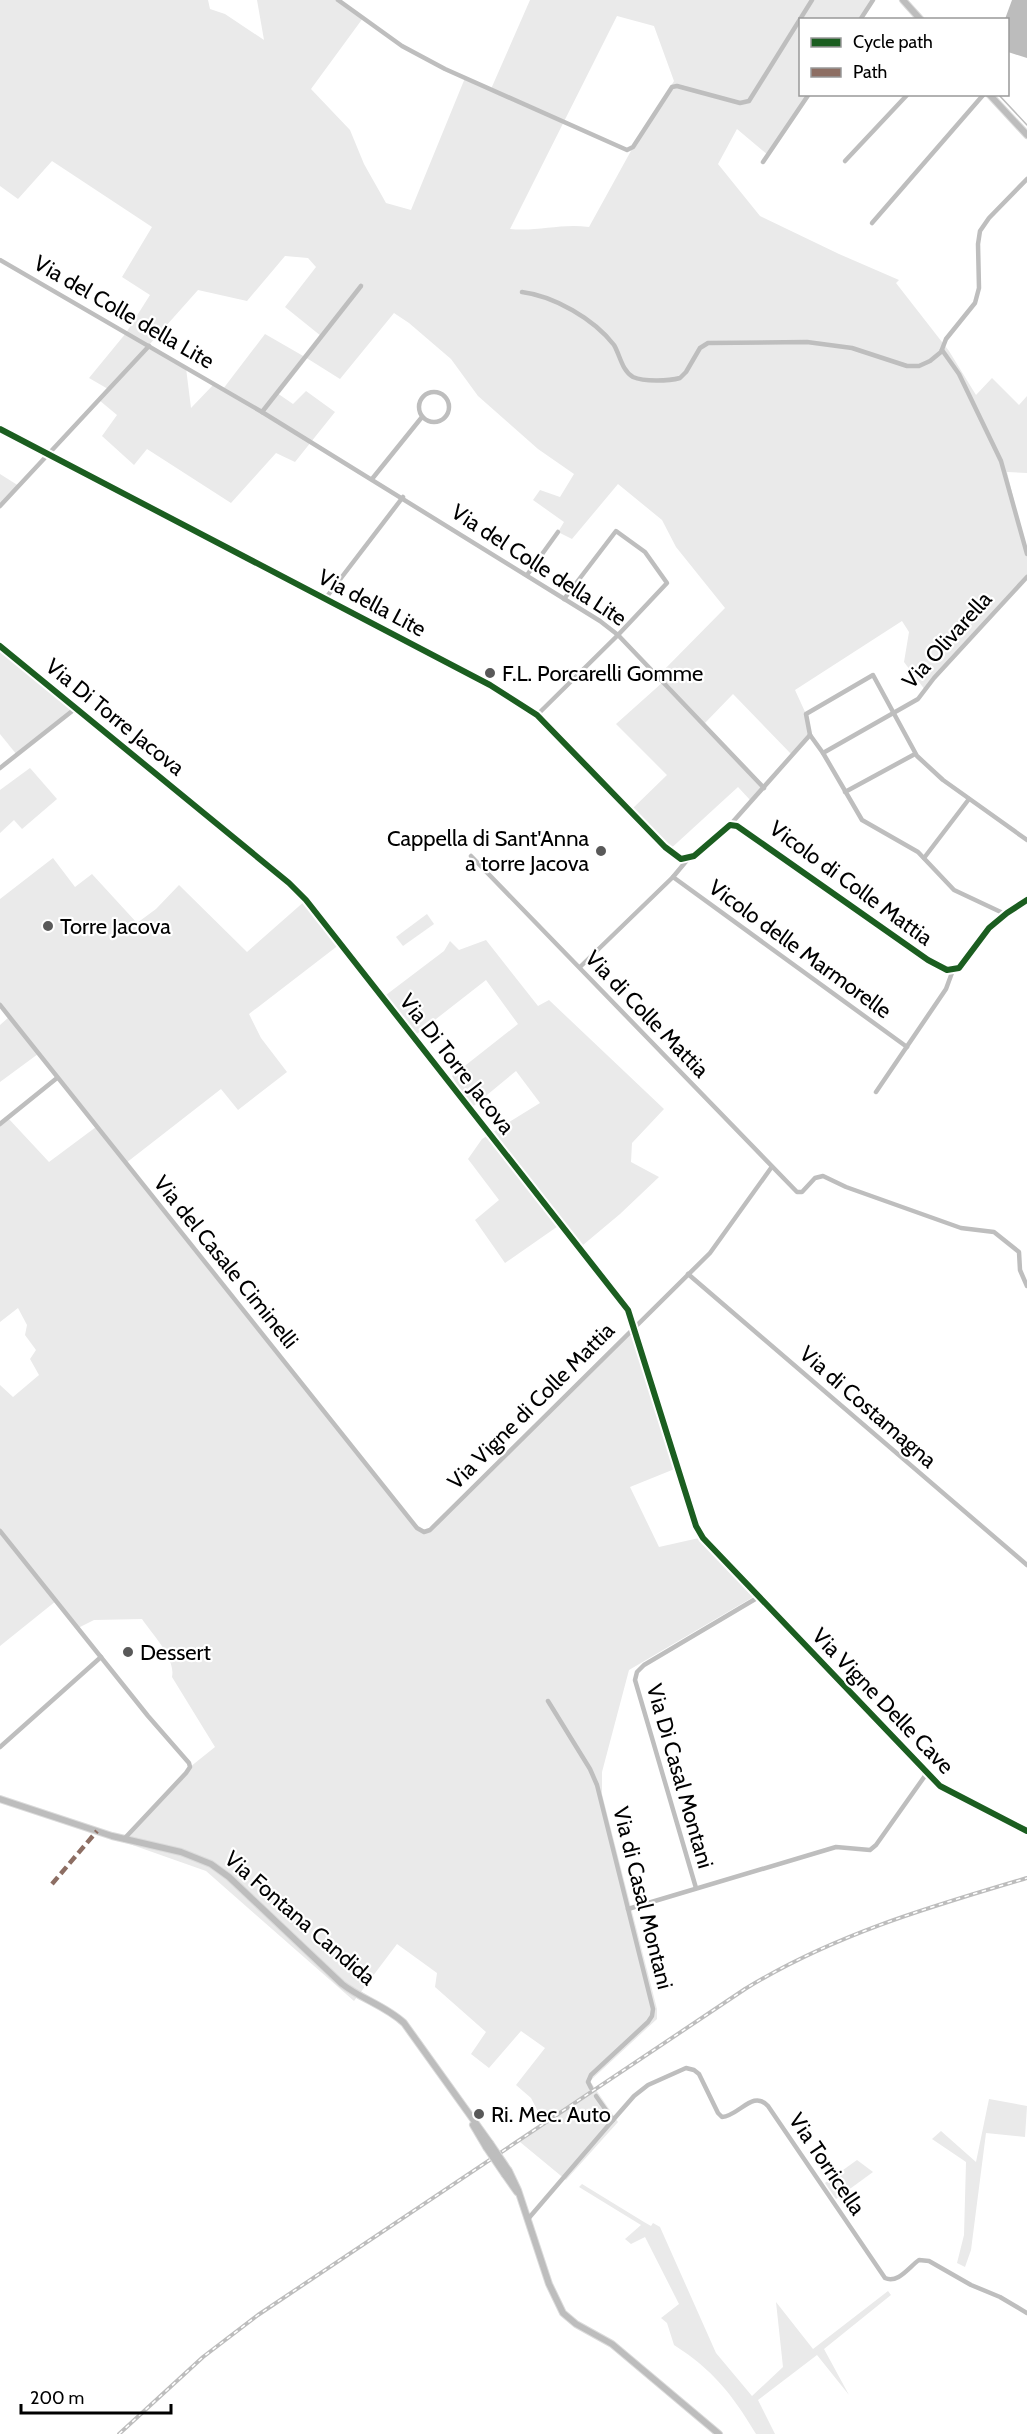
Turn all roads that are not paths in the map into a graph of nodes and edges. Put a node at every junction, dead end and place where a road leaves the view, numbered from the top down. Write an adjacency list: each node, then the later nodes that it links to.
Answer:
1 (338, 0): 8 (street)
2 (812, 0): 5 (street)
3 (873, 0): 6 (street)
4 (903, 0): 7 (main road)
5 (801, 18)
6 (861, 18)
7 (919, 18)
8 (799, 21)
9 (808, 96): 15 (street)
10 (906, 96): 14 (street)
11 (982, 96): 17 (street)
12 (991, 96): 13 (main road)
13 (1027, 135)
14 (845, 161)
15 (764, 162)
16 (1027, 179): 22 (street)
17 (872, 223)
18 (0, 260): 21 (street, Via del Colle della Lite)
19 (361, 286): 23 (street)
20 (522, 292): 22 (street)
21 (149, 346): 23 (street, Via del Colle della Lite); 26 (street)
22 (942, 350): 30 (street)
23 (262, 412): 27 (street, Via del Colle della Lite)
24 (422, 417): 24 (street); 27 (street)
25 (0, 429): 26 (street, Via della Lite)
26 (48, 454): 29 (street); 36 (street, Via della Lite)
27 (372, 479): 28 (street, Via del Colle della Lite)
28 (403, 497): 34 (street, Via del Colle della Lite); 36 (street)
29 (0, 506)
30 (1019, 528): 31 (street); 33 (street)
31 (1027, 529)
32 (558, 532): 34 (street)
33 (1027, 554)
34 (527, 575): 37 (street, Via del Colle della Lite)
35 (1027, 577): 41 (street, Via Olivarella)
36 (325, 599): 42 (street, Via della Lite)
37 (564, 599): 38 (street, Via del Colle della Lite); 38 (street)
38 (618, 635): 42 (street); 47 (street, Via del Colle della Lite)
39 (0, 646): 40 (street, Via Di Torre Jacova)
40 (76, 708): 46 (street); 68 (street, Via Di Torre Jacova)
41 (894, 713): 43 (street); 44 (street, Via Olivarella); 45 (street)
42 (537, 715): 54 (street, Via della Lite)
43 (810, 735): 44 (street); 47 (street)
44 (823, 753): 48 (street)
45 (915, 754): 48 (street); 49 (street)
46 (0, 768)
47 (764, 788): 50 (street)
48 (845, 792): 53 (street)
49 (969, 799): 51 (street); 53 (street)
50 (730, 825): 54 (street); 59 (street, Vicolo di Colle Mattia)
51 (1027, 840)
52 (471, 855): 58 (street, Via di Colle Mattia)
53 (924, 858): 57 (street)
54 (688, 859): 55 (street)
55 (673, 877): 58 (street); 61 (street, Vicolo delle Marmorelle)
56 (1027, 900): 57 (street)
57 (1005, 914): 59 (street)
58 (580, 967): 65 (street, Via di Colle Mattia)
59 (952, 970): 61 (street)
60 (0, 1005): 62 (street, Via del Casale Ciminelli)
61 (907, 1047): 63 (street)
62 (57, 1078): 64 (street); 69 (street, Via del Casale Ciminelli)
63 (876, 1092)
64 (0, 1124)
65 (771, 1168): 66 (street, Via Vigne di Colle Mattia); 67 (street, Via di Colle Mattia)
66 (688, 1274): 68 (street, Via Vigne di Colle Mattia); 71 (street, Via di Costamagna)
67 (1027, 1286)
68 (635, 1326): 69 (street, Via Vigne di Colle Mattia); 72 (street, Via Di Torre Jacova)
69 (430, 1530)
70 (0, 1531): 73 (street)
71 (1027, 1565)
72 (757, 1598): 76 (street, Via Vigne Delle Cave); 80 (street, Via Di Casal Montani)
73 (102, 1657): 75 (street); 79 (street)
74 (548, 1701): 81 (street, Via di Casal Montani)
75 (0, 1748)
76 (927, 1773): 78 (street, Via Vigne Delle Cave); 80 (street)
77 (1, 1798): 79 (main road, Via Fontana Candida)
78 (1027, 1831)
79 (124, 1839): 85 (main road, Via Fontana Candida, bridge)
80 (696, 1888): 81 (street)
81 (628, 1909): 82 (street, Via di Casal Montani)
82 (591, 2088)
83 (596, 2096): 84 (street)
84 (613, 2120): 85 (street); 86 (street, Via Torricella)
85 (528, 2219): 87 (main road, Via Fontana Candida)
86 (1027, 2313)
87 (719, 2434)

